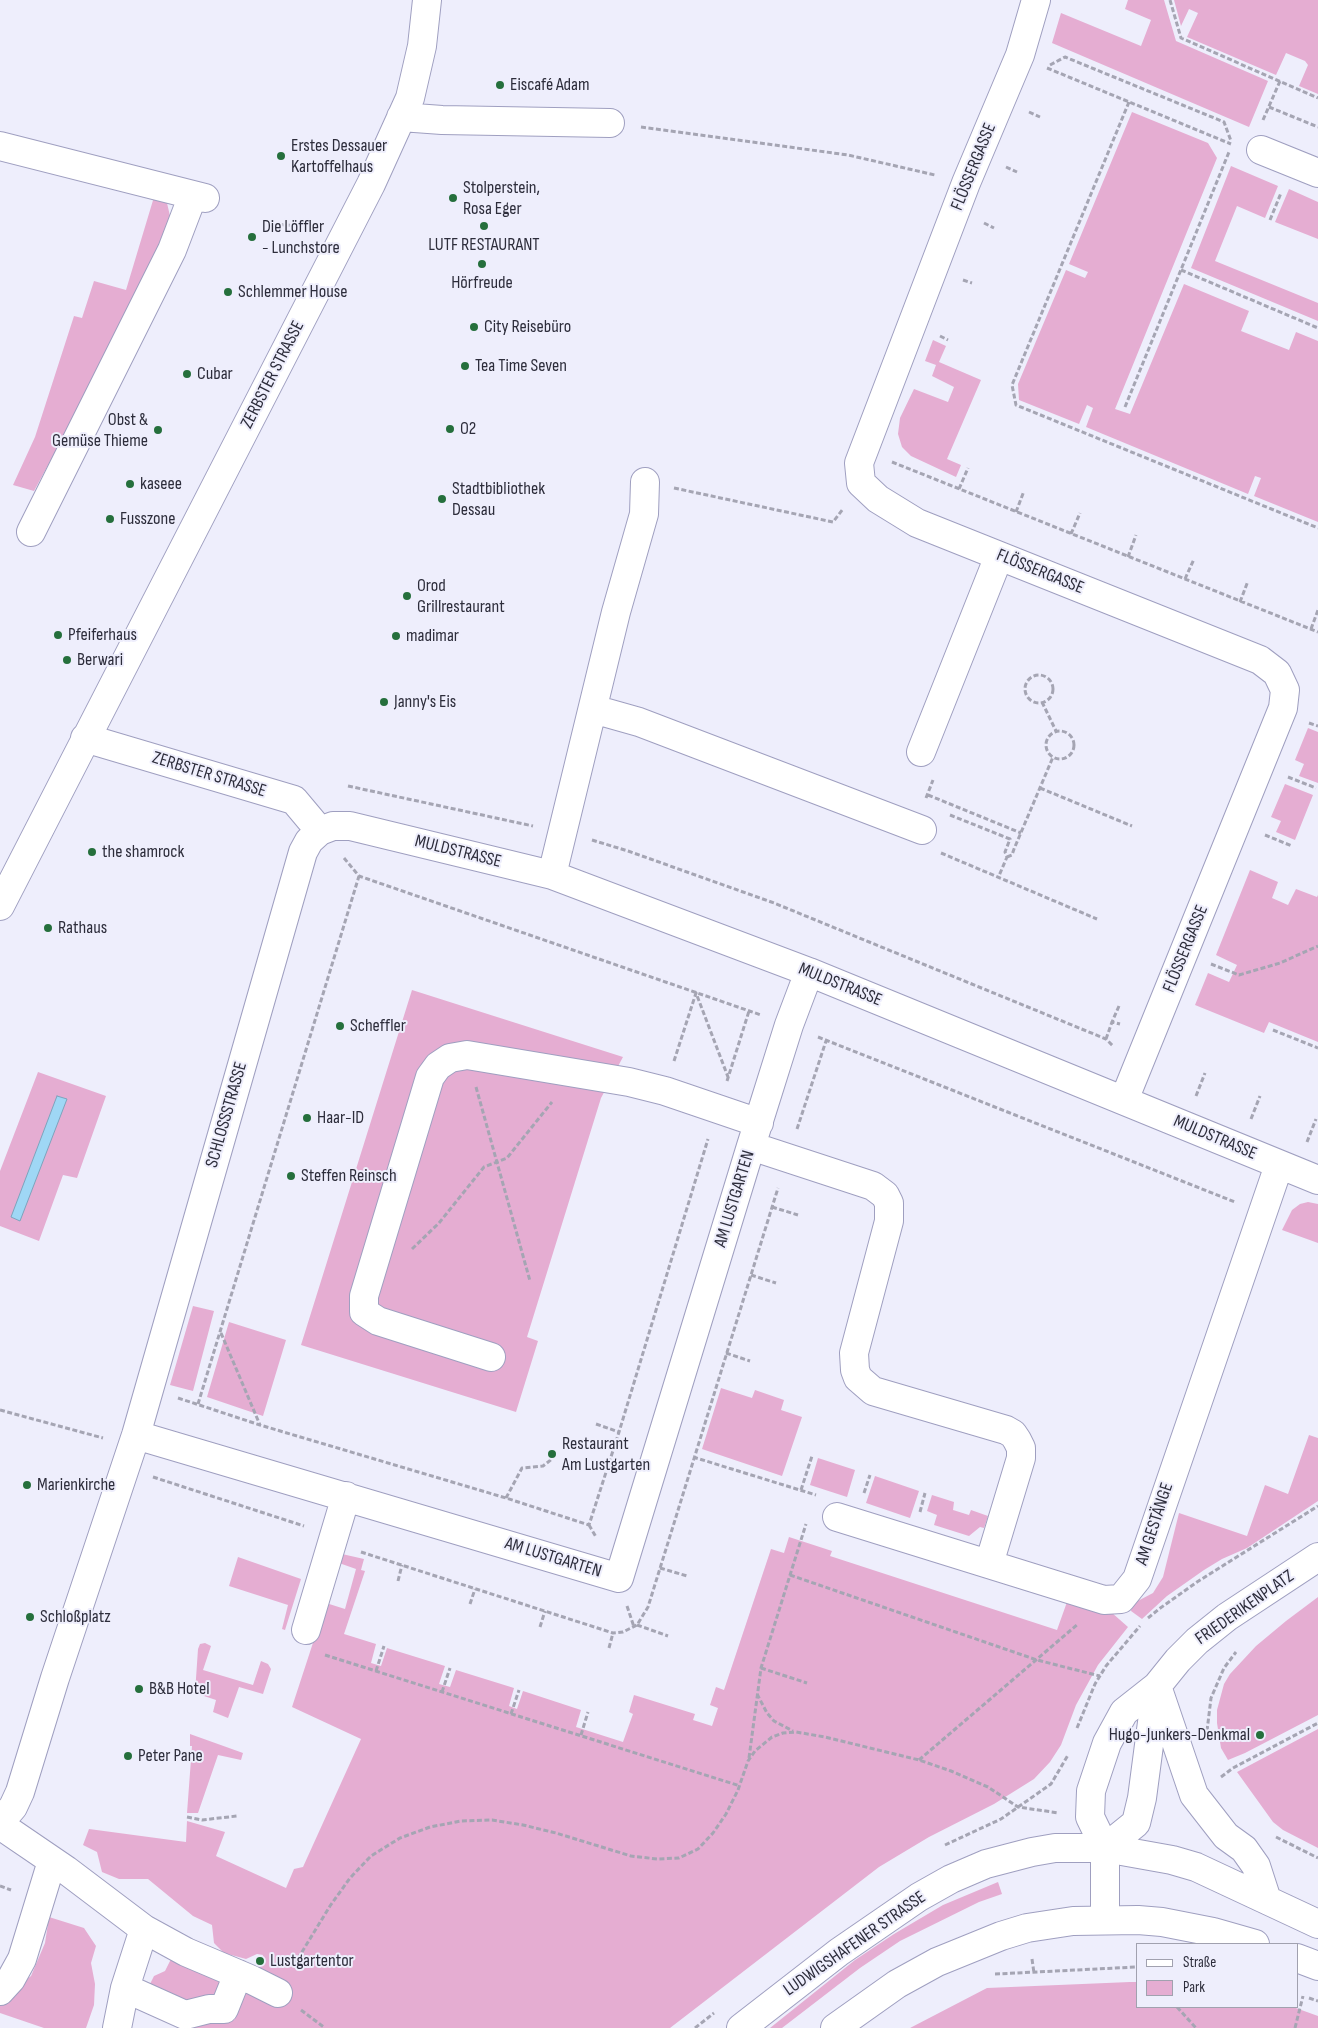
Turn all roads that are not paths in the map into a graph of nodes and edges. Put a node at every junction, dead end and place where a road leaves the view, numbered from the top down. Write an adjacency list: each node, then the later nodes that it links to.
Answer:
1 (427, 0): 3 (street, ZERBSTER STRASSE)
2 (1036, 0): 10 (street, FLÖSSERGASSE)
3 (401, 117): 4 (street); 12 (street, ZERBSTER STRASSE)
4 (610, 123)
5 (1261, 136): 7 (street)
6 (0, 146): 9 (street)
7 (1318, 173)
8 (645, 482): 11 (street)
9 (31, 532)
10 (999, 556): 13 (street); 19 (street, FLÖSSERGASSE)
11 (593, 709): 14 (street); 16 (street)
12 (85, 738): 15 (street, ZERBSTER STRASSE); 17 (street, ZERBSTER STRASSE)
13 (921, 752)
14 (923, 817)
15 (320, 831): 16 (street, MULDSTRASSE); 24 (street, SCHLOSSSTRASSE)
16 (552, 875): 18 (street, MULDSTRASSE)
17 (4, 890)
18 (809, 972): 19 (street, MULDSTRASSE); 20 (street, AM LUSTGARTEN)
19 (1124, 1100): 21 (street, MULDSTRASSE)
20 (755, 1135): 23 (street); 25 (street, AM LUSTGARTEN); 28 (street)
21 (1278, 1165): 22 (street, MULDSTRASSE); 28 (street, AM GESTÄNGE)
22 (1318, 1180)
23 (490, 1357)
24 (136, 1435): 25 (street, AM LUSTGARTEN); 31 (street)
25 (346, 1496): 29 (street)
26 (837, 1517): 28 (street)
27 (1318, 1557): 30 (street, FRIEDERIKENPLATZ)
28 (989, 1564)
29 (306, 1630)
30 (1157, 1686): 32 (street); 32 (street, FRIEDERIKENPLATZ); 34 (street)
31 (0, 1823): 33 (street)
32 (1105, 1848): 34 (street, LUDWIGSHAFENER STRASSE); 35 (street, FRIEDERIKENPLATZ); 46 (street, LUDWIGSHAFENER STRASSE)
33 (52, 1861): 37 (street); 43 (street)
34 (1267, 1900): 36 (street, LUDWIGSHAFENER STRASSE)
35 (1105, 1919): 38 (street); 47 (street)
36 (1318, 1924)
37 (144, 1929): 41 (street); 42 (street)
38 (1252, 1943)
39 (1298, 1958): 40 (street)
40 (1318, 1966)
41 (238, 1974): 42 (street); 44 (street)
42 (125, 1988): 45 (street)
43 (0, 1991)
44 (278, 1993)
45 (117, 2028)
46 (741, 2028)
47 (835, 2028)

